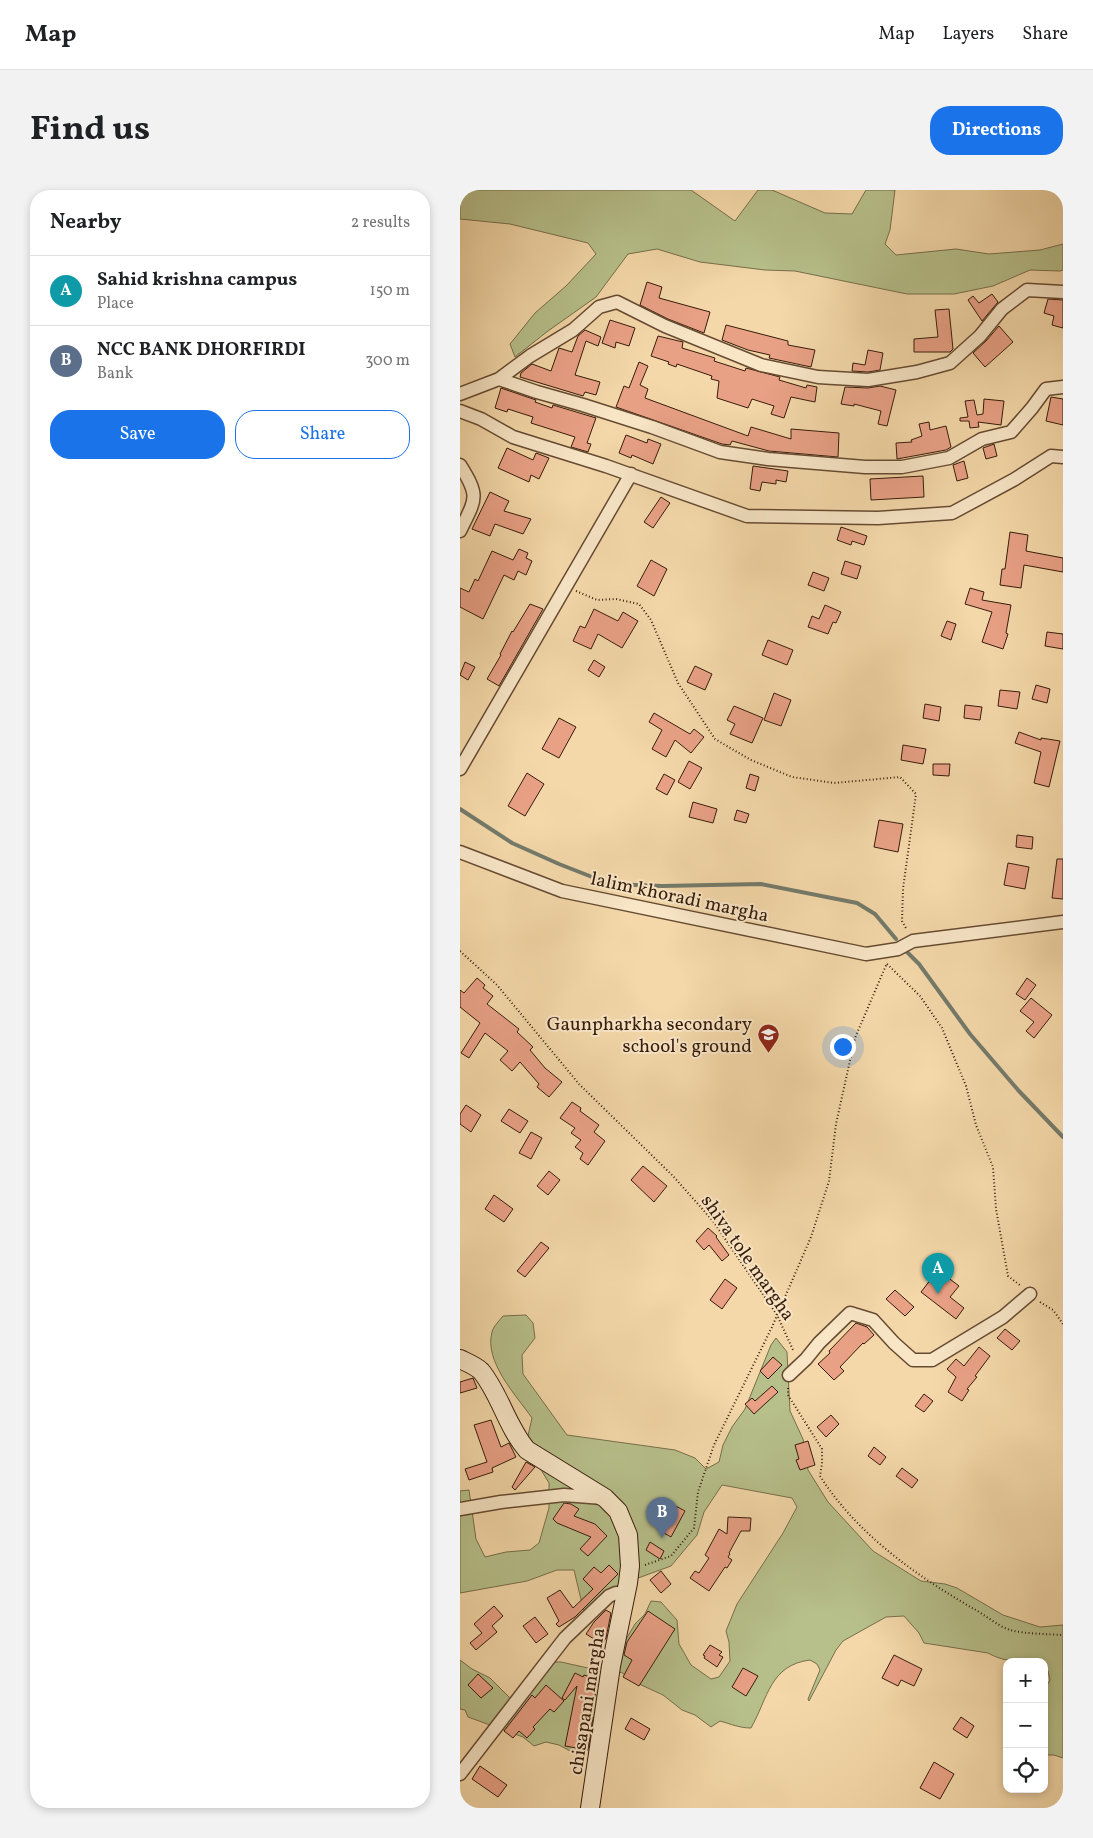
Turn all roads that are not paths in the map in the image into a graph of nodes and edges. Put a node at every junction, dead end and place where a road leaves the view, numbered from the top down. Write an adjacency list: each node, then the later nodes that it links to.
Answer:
1 (1063, 292): 2 (street)
2 (499, 379): 3 (street); 4 (street)
3 (1063, 387)
4 (460, 394)
5 (460, 411): 8 (street)
6 (1063, 457): 8 (street)
7 (460, 465): 9 (street)
8 (630, 474): 10 (street)
9 (460, 531)
10 (460, 769)
11 (460, 852): 12 (street, lalim khoradi margha)
12 (1063, 922)
13 (1030, 1294): 15 (street)
14 (460, 1359): 16 (street, chisapani margha)
15 (789, 1375)
16 (605, 1498): 17 (street); 18 (street, chisapani margha)
17 (460, 1509)
18 (625, 1598): 19 (street); 20 (street, chisapani margha)
19 (460, 1774)
20 (590, 1808)

